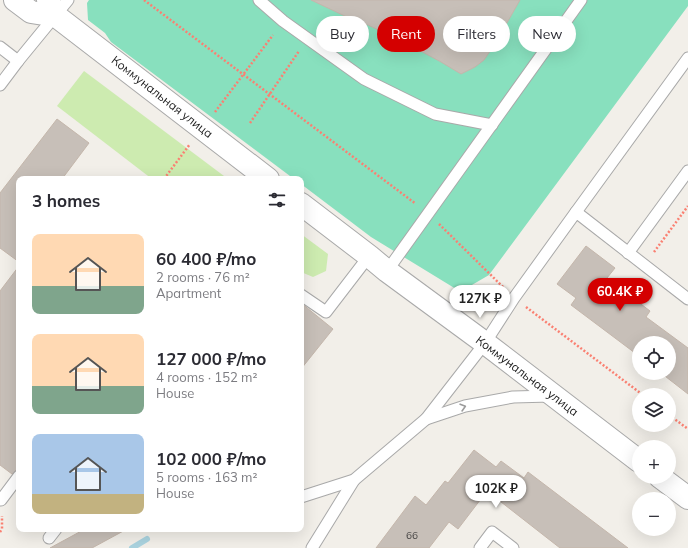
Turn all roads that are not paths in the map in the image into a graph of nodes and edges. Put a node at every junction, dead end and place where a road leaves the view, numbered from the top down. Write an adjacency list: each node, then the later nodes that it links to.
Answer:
1 (15, 0): 4 (street, Коммунальная улица)
2 (259, 0): 9 (lane)
3 (581, 0): 9 (lane)
4 (57, 5): 7 (lane); 11 (street, Коммунальная улица)
5 (0, 47): 7 (lane)
6 (688, 58): 13 (lane)
7 (18, 60): 8 (lane)
8 (0, 85)
9 (492, 125): 16 (lane)
10 (688, 171): 14 (lane)
11 (264, 176)
12 (304, 206): 15 (street, Коммунальная улица)
13 (576, 212): 14 (lane); 19 (lane)
14 (628, 253): 18 (lane)
15 (368, 256): 16 (street, Коммунальная улица); 17 (lane)
16 (386, 272): 19 (street, Коммунальная улица)
17 (304, 297)
18 (688, 299)
19 (485, 343): 20 (street, Коммунальная улица); 21 (lane)
20 (555, 396): 21 (lane, one-way to 20); 22 (street, Коммунальная улица)
21 (426, 419): 24 (lane)
22 (632, 455)
23 (16, 480): 28 (lane)
24 (354, 480): 26 (lane); 29 (lane)
25 (669, 484): 27 (street)
26 (304, 496)
27 (688, 498)
28 (0, 499)
29 (312, 548)
30 (480, 548): 31 (lane)
31 (513, 548)

